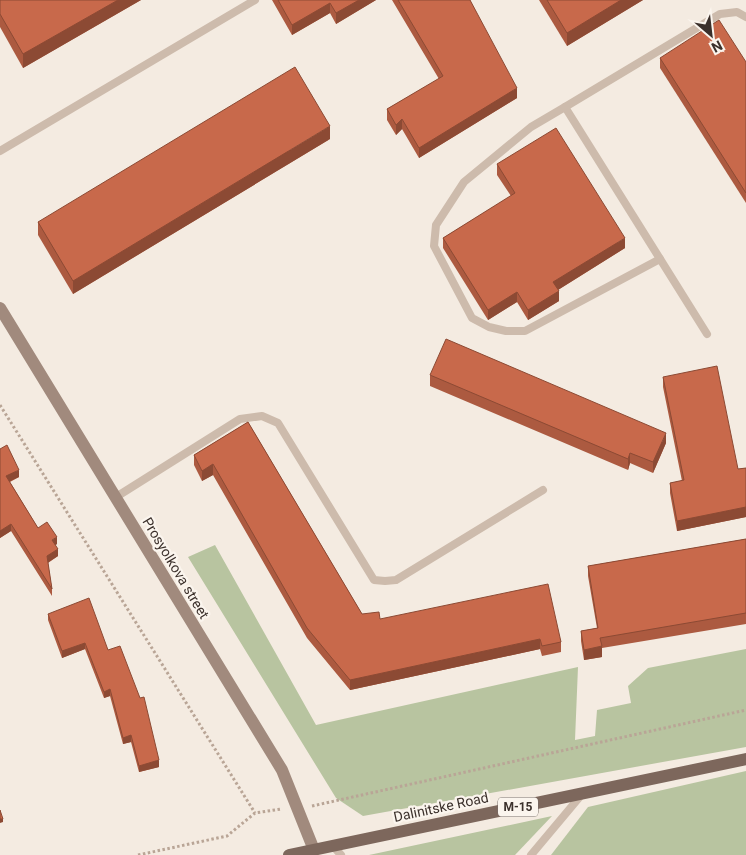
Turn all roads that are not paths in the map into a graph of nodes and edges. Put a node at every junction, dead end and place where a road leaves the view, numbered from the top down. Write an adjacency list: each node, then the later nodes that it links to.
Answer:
1 (255, 0): 4 (lane)
2 (746, 17): 3 (lane)
3 (565, 107): 5 (lane); 5 (lane)
4 (0, 151)
5 (660, 258): 7 (lane)
6 (0, 308): 9 (street, Prosyolkova street)
7 (707, 334)
8 (543, 490): 9 (lane)
9 (116, 497): 12 (street, Prosyolkova street)
10 (746, 760): 11 (main road, Dalinitske Road / М-15)
11 (583, 793): 13 (main road, Dalinitske Road / М-15); 15 (lane)
12 (314, 850): 13 (main road, Dalinitske Road / М-15); 14 (main road, Dalinitske Road / М-15)
13 (337, 850)
14 (289, 855)
15 (532, 855)

